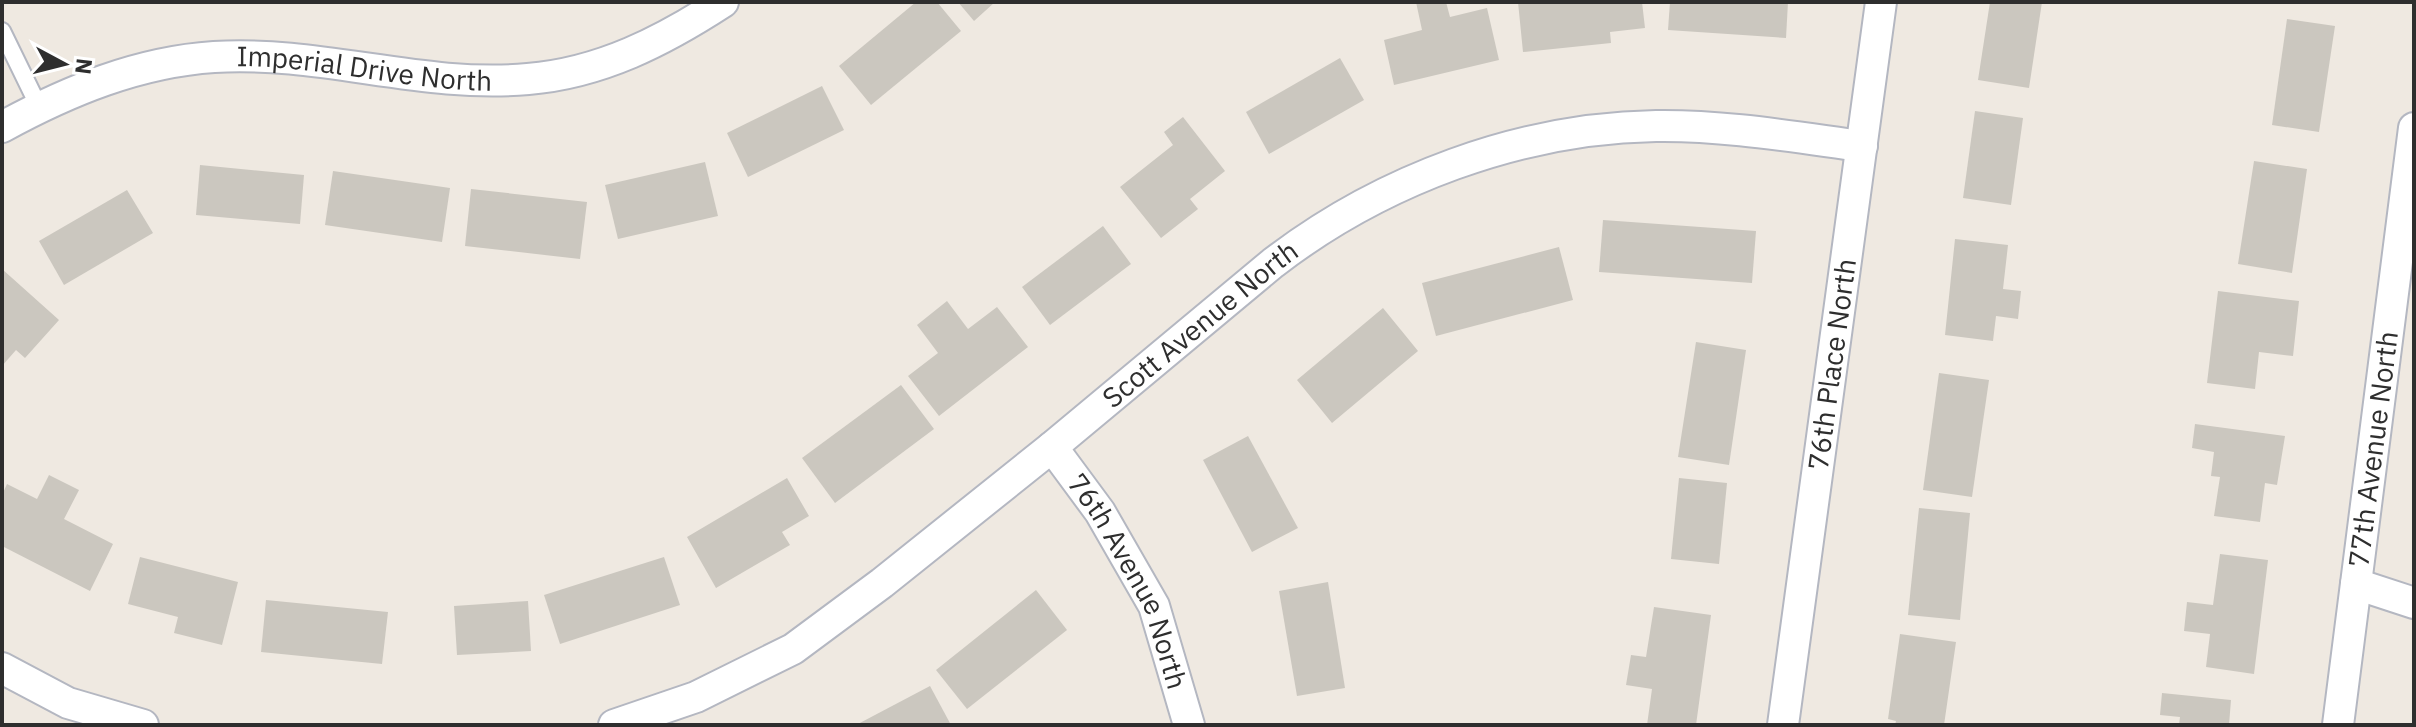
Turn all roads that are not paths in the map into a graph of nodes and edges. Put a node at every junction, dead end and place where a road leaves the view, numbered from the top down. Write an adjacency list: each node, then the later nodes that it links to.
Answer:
1 (723, 2): 4 (street, Imperial Drive North)
2 (1881, 2): 7 (street, 76th Place North)
3 (2, 31): 4 (lane)
4 (39, 107): 5 (street, Imperial Drive North)
5 (2, 127)
6 (2414, 128): 9 (street, 77th Avenue North)
7 (1862, 146): 8 (street, Scott Avenue North); 15 (street, 76th Place North)
8 (1052, 447): 13 (street, Scott Avenue North); 14 (street, 76th Avenue North)
9 (2356, 584): 10 (street); 16 (street, 77th Avenue North)
10 (2414, 603)
11 (2, 668): 12 (street)
12 (143, 725)
13 (614, 725)
14 (1189, 725)
15 (1783, 725)
16 (2338, 725)

